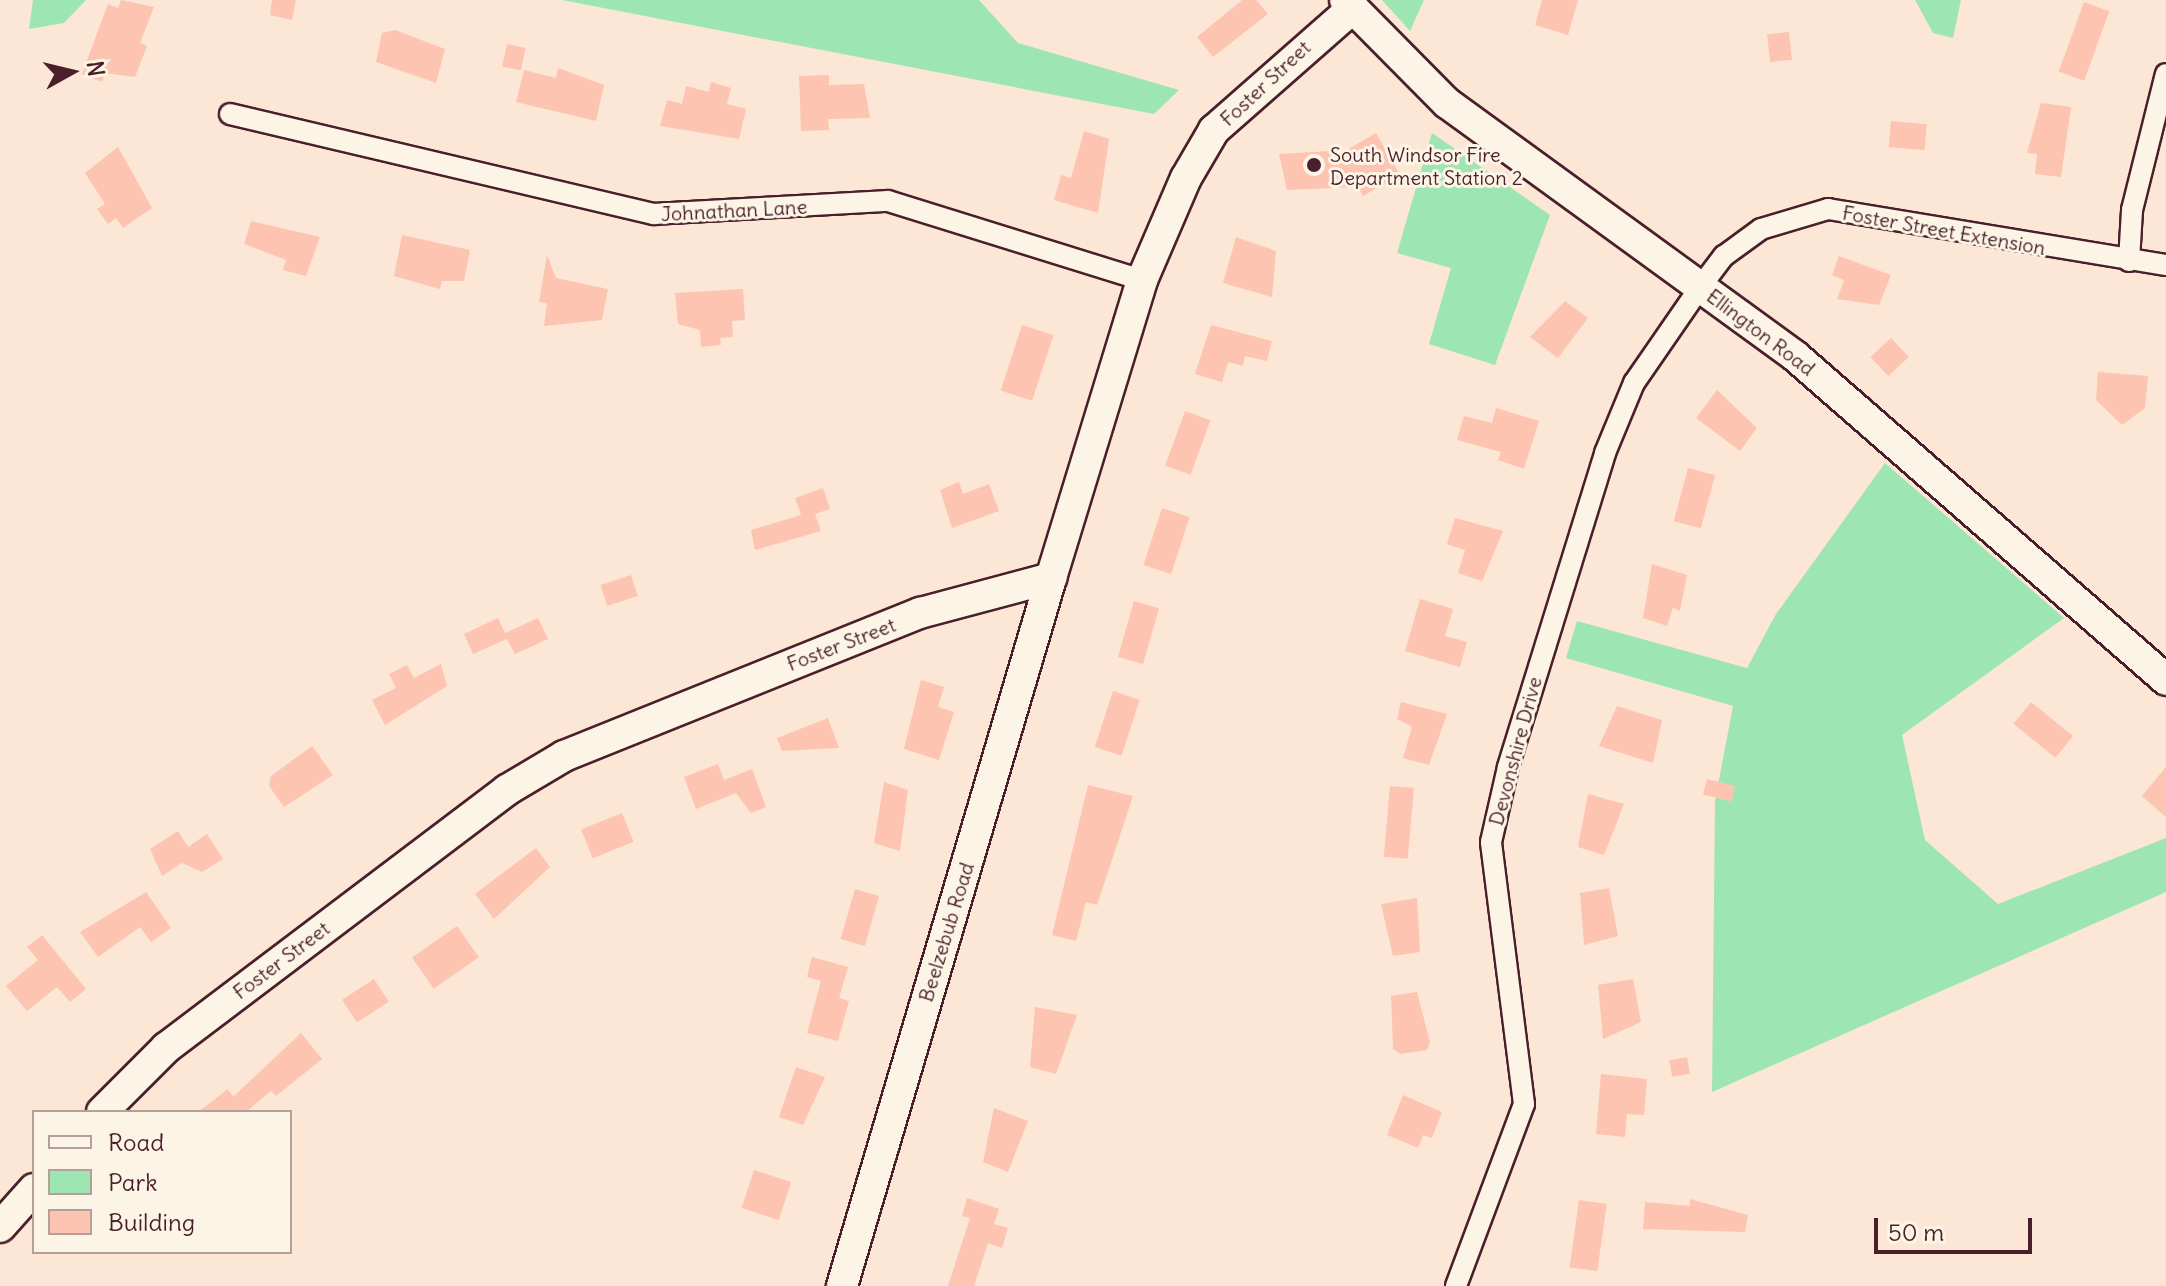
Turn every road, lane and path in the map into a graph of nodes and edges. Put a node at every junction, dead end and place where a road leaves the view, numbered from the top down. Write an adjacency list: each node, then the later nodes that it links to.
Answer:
1 (1349, 4): 6 (street, Foster Street); 7 (street, Ellington Road)
2 (2166, 74): 4 (street)
3 (230, 114): 6 (street, Johnathan Lane)
4 (2129, 261): 5 (street, Foster Street Extension); 7 (street, Foster Street Extension)
5 (2166, 265)
6 (1142, 280): 8 (street, Foster Street)
7 (1701, 286): 9 (street, Ellington Road); 14 (street, Devonshire Drive)
8 (1051, 578): 10 (street, Foster Street); 13 (street, Beelzebub Road)
9 (2166, 680)
10 (104, 1110)
11 (32, 1191): 12 (street)
12 (0, 1227)
13 (842, 1286)
14 (1456, 1286)

